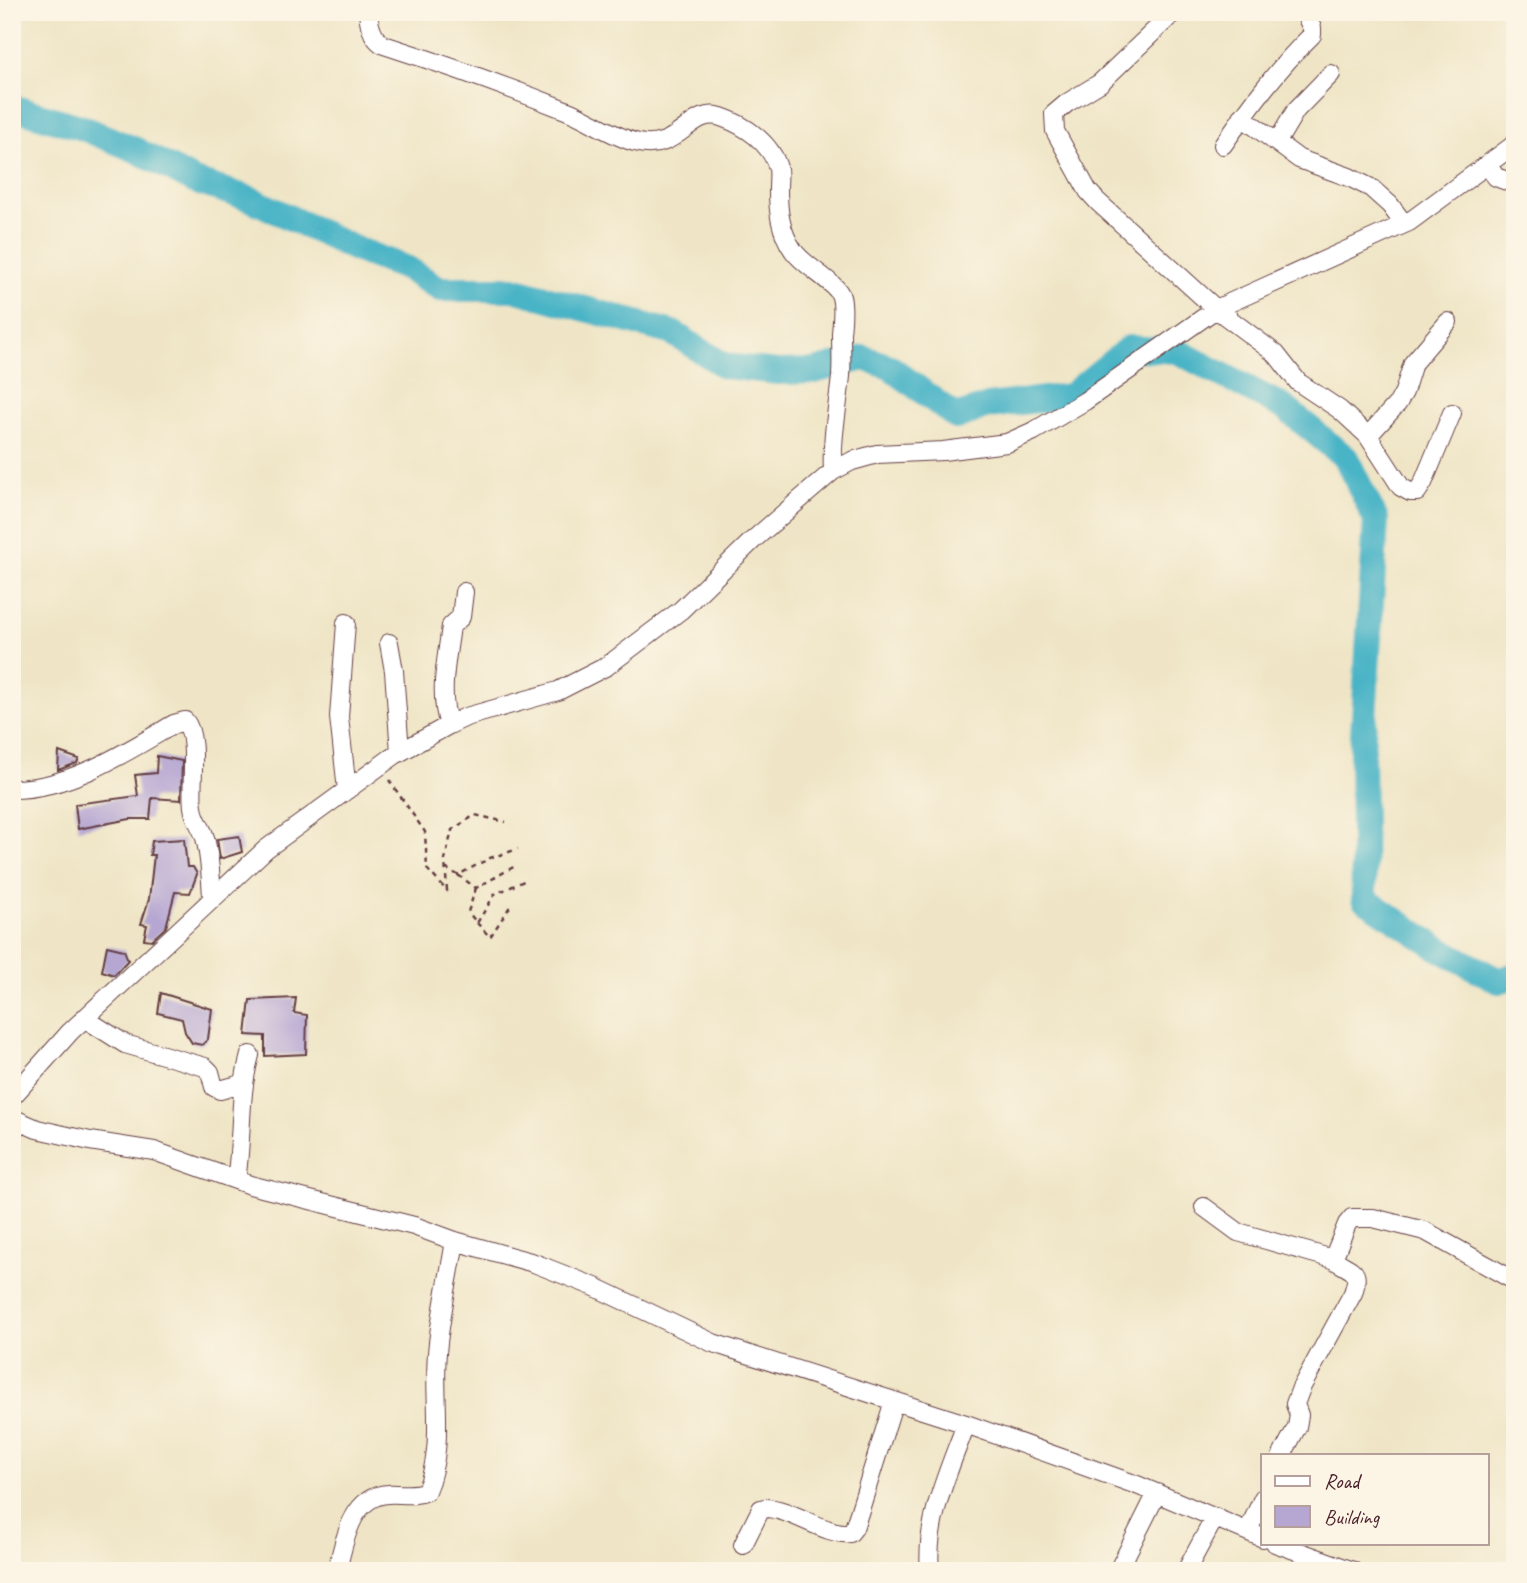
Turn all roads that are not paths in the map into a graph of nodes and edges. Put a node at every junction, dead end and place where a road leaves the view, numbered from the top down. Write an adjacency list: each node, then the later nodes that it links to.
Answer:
1 (368, 12): 16 (street)
2 (1174, 12): 12 (street)
3 (1304, 12): 5 (street)
4 (1331, 74): 6 (street)
5 (1242, 117): 6 (street); 8 (street)
6 (1277, 142): 11 (street)
7 (1515, 144): 9 (street)
8 (1223, 145)
9 (1487, 165): 10 (street); 11 (street)
10 (1515, 184)
11 (1404, 224): 12 (street)
12 (1216, 309): 15 (street); 16 (street)
13 (1448, 322): 15 (street)
14 (1451, 414): 15 (street)
15 (1368, 436)
16 (833, 471): 20 (street)
17 (464, 592): 20 (street)
18 (346, 623): 23 (street)
19 (389, 643): 21 (street)
20 (449, 725): 21 (street)
21 (400, 752): 23 (street)
22 (12, 789): 24 (street)
23 (347, 790): 24 (street)
24 (212, 898): 25 (street)
25 (84, 1018): 27 (street); 28 (street)
26 (250, 1055): 27 (street)
27 (242, 1084): 30 (street)
28 (12, 1097)
29 (12, 1118): 30 (street)
30 (236, 1180): 32 (street)
31 (1204, 1208): 33 (street)
32 (454, 1241): 35 (street); 44 (street)
33 (1332, 1259): 34 (street); 37 (street)
34 (1515, 1281)
35 (894, 1401): 36 (street); 43 (street)
36 (966, 1424): 38 (street); 45 (street)
37 (1283, 1454)
38 (1157, 1493): 40 (street); 46 (street)
39 (1261, 1507): 41 (street)
40 (1215, 1517): 41 (street); 47 (street)
41 (1255, 1535)
42 (1278, 1544): 48 (street)
43 (743, 1545)
44 (337, 1571)
45 (930, 1571)
46 (1118, 1571)
47 (1186, 1571)
48 (1353, 1571)

